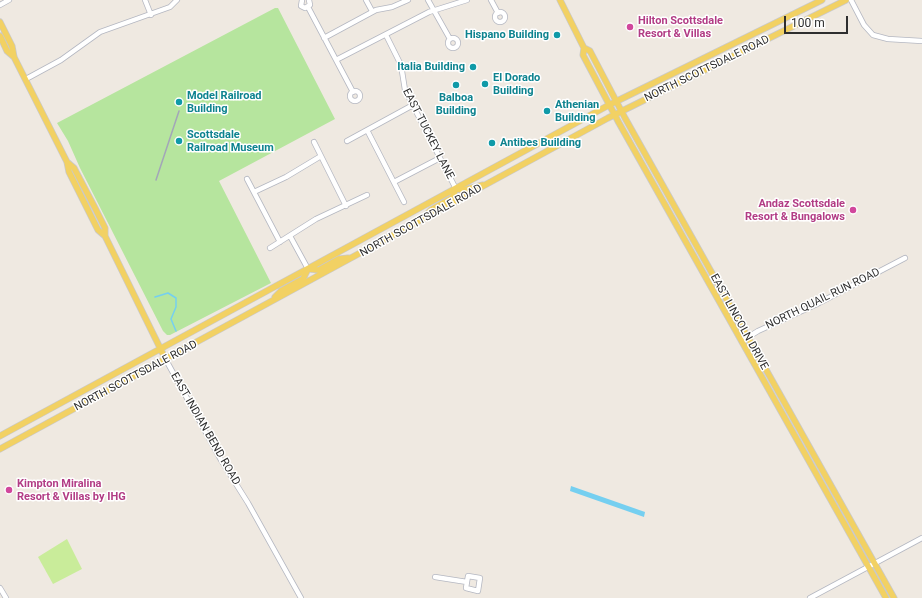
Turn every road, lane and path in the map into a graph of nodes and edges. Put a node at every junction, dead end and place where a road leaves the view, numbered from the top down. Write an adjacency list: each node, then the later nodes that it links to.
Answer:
1 (9, 0): 15 (street)
2 (145, 0): 20 (street)
3 (177, 0): 20 (street)
4 (302, 0): 16 (street)
5 (309, 0): 16 (street)
6 (366, 0): 18 (street)
7 (408, 0): 18 (street)
8 (428, 0): 17 (street)
9 (467, 0): 17 (street)
10 (491, 0): 19 (street)
11 (560, 0): 27 (main road, EAST LINCOLN DRIVE)
12 (822, 0): 32 (main road, NORTH SCOTTSDALE ROAD)
13 (846, 0): 35 (main road, NORTH SCOTTSDALE ROAD)
14 (851, 0): 26 (street)
15 (2, 2)
16 (308, 7): 24 (street)
17 (434, 10): 22 (street); 25 (street)
18 (372, 11): 24 (street)
19 (498, 13)
20 (151, 15): 30 (street)
21 (0, 22): 28 (main road, EAST INDIAN BEND ROAD)
22 (386, 35): 29 (street); 33 (street, EAST TUCKEY LANE)
23 (0, 36): 28 (main road, EAST INDIAN BEND ROAD)
24 (324, 38): 29 (street)
25 (450, 39)
26 (922, 41)
27 (584, 48): 32 (main road, EAST LINCOLN DRIVE); 34 (main road, EAST LINCOLN DRIVE)
28 (14, 57): 30 (main road, EAST INDIAN BEND ROAD)
29 (336, 60): 31 (street)
30 (26, 79): 62 (main road, EAST INDIAN BEND ROAD)
31 (353, 92)
32 (616, 101): 34 (main road, NORTH SCOTTSDALE ROAD); 35 (main road, EAST LINCOLN DRIVE)
33 (413, 105): 37 (street); 42 (street, EAST TUCKEY LANE)
34 (609, 105): 36 (main road, EAST LINCOLN DRIVE); 40 (main road, NORTH SCOTTSDALE ROAD)
35 (622, 111): 36 (main road, NORTH SCOTTSDALE ROAD); 60 (main road, EAST LINCOLN DRIVE)
36 (614, 115): 43 (main road, NORTH SCOTTSDALE ROAD); 61 (main road, EAST LINCOLN DRIVE)
37 (367, 130): 38 (street); 45 (street)
38 (348, 141)
39 (314, 142): 41 (street)
40 (520, 154): 43 (main road); 47 (main road, NORTH SCOTTSDALE ROAD)
41 (321, 156): 48 (street); 51 (street)
42 (440, 158): 45 (street); 47 (street, EAST TUCKEY LANE)
43 (525, 163): 46 (main road, NORTH SCOTTSDALE ROAD)
44 (247, 179): 48 (street)
45 (394, 182): 50 (street)
46 (486, 185): 47 (main road); 52 (main road, NORTH SCOTTSDALE ROAD)
47 (456, 189): 52 (main road); 58 (main road, NORTH SCOTTSDALE ROAD)
48 (254, 192): 54 (street)
49 (367, 195): 51 (street)
50 (404, 202)
51 (346, 206): 53 (street)
52 (420, 220): 56 (main road, NORTH SCOTTSDALE ROAD)
53 (290, 236): 54 (street); 58 (street)
54 (280, 242): 55 (street)
55 (270, 248)
56 (352, 258): 58 (main road); 59 (main road, NORTH SCOTTSDALE ROAD)
57 (904, 258): 60 (street, NORTH QUAIL RUN ROAD)
58 (308, 269): 59 (main road); 62 (main road, NORTH SCOTTSDALE ROAD)
59 (269, 303): 63 (main road, NORTH SCOTTSDALE ROAD)
60 (748, 338): 61 (street, NORTH QUAIL RUN ROAD); 66 (main road, EAST LINCOLN DRIVE)
61 (742, 341): 67 (main road, EAST LINCOLN DRIVE)
62 (161, 348): 63 (main road, EAST INDIAN BEND ROAD); 64 (main road, NORTH SCOTTSDALE ROAD)
63 (166, 360): 65 (main road, NORTH SCOTTSDALE ROAD); 75 (street, EAST INDIAN BEND ROAD)
64 (0, 436)
65 (0, 449)
66 (822, 469): 67 (main road); 69 (main road, EAST LINCOLN DRIVE)
67 (815, 472): 70 (main road, EAST LINCOLN DRIVE)
68 (922, 538): 69 (street)
69 (875, 563): 70 (street); 78 (main road, EAST LINCOLN DRIVE)
70 (868, 566): 76 (street); 77 (main road, EAST LINCOLN DRIVE)
71 (435, 577): 72 (street)
72 (467, 582)
73 (0, 588): 74 (street)
74 (6, 598)
75 (301, 598)
76 (810, 598)
77 (886, 598)
78 (894, 598)

